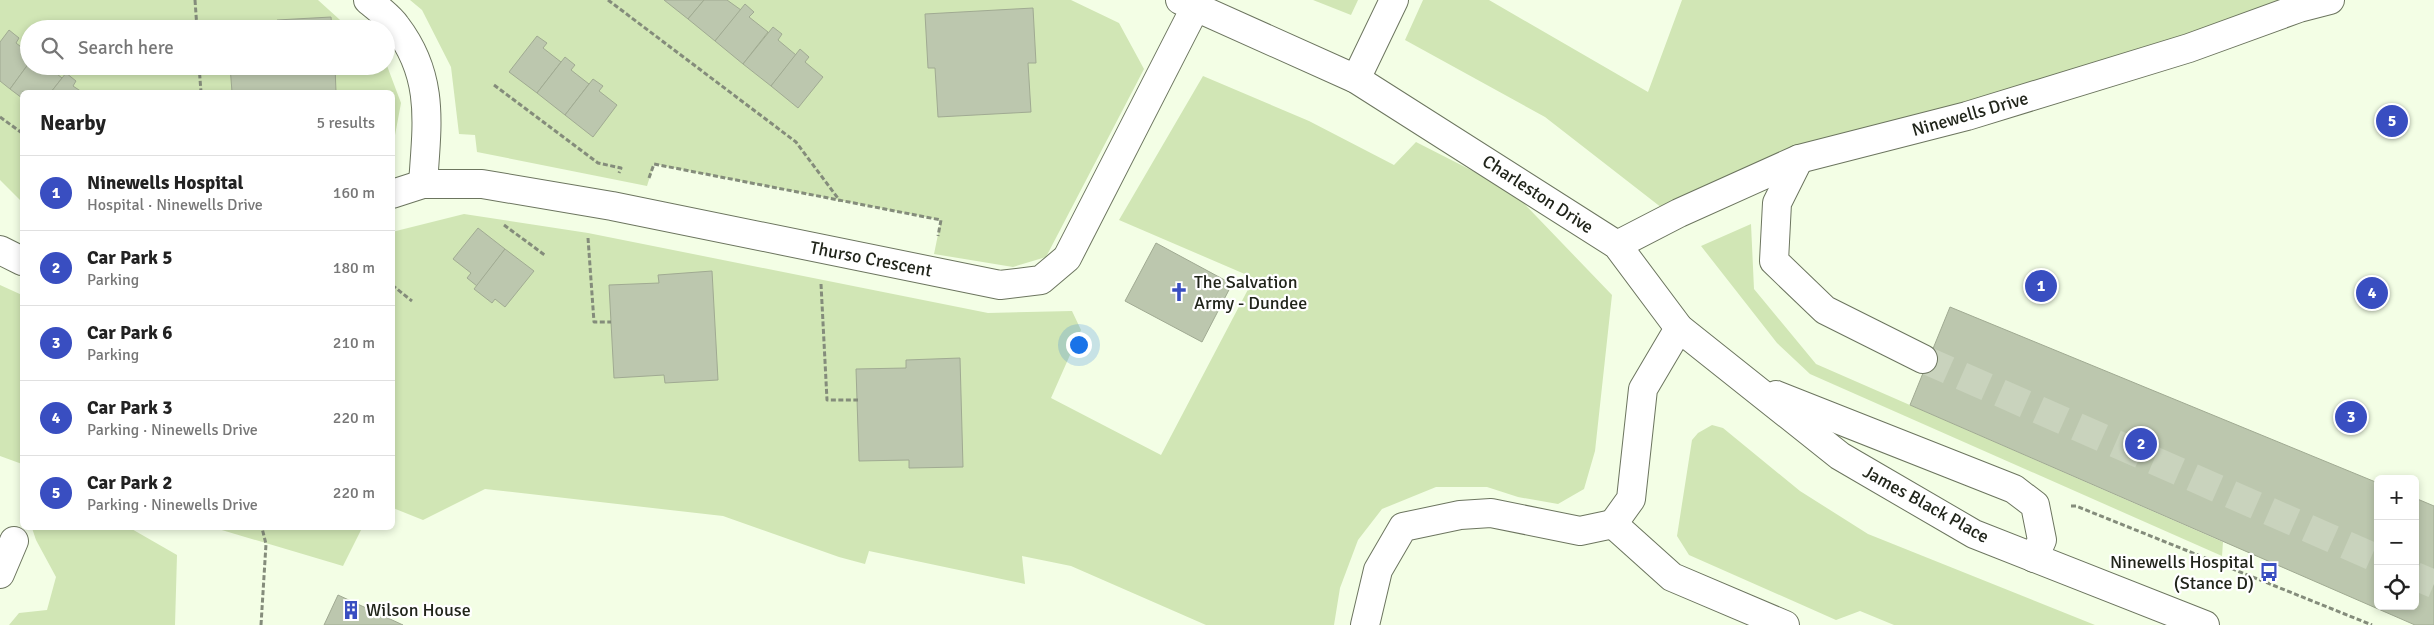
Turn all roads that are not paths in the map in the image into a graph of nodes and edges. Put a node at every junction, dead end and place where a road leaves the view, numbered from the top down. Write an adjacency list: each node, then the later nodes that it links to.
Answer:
1 (368, 0): 5 (street)
2 (1394, 0): 7 (street)
3 (2330, 0): 8 (street, Ninewells Drive)
4 (1187, 4): 7 (street, Charleston Drive); 9 (street, Thurso Crescent)
5 (390, 20)
6 (395, 24): 9 (street)
7 (1356, 79): 11 (street, Charleston Drive)
8 (1799, 159): 11 (street, Ninewells Drive); 15 (street)
9 (423, 184): 10 (street, Thurso Crescent)
10 (395, 193)
11 (1617, 245): 14 (street, Charleston Drive)
12 (0, 250): 13 (street)
13 (20, 260)
14 (1679, 328): 16 (street, James Black Place); 17 (street)
15 (1923, 359)
16 (1755, 388): 19 (street, James Black Place); 19 (street)
17 (1613, 524): 21 (street); 22 (street)
18 (14, 541): 20 (street)
19 (2034, 558): 23 (street, James Black Place)
20 (0, 574)
21 (1365, 625)
22 (1785, 625)
23 (2205, 625)

